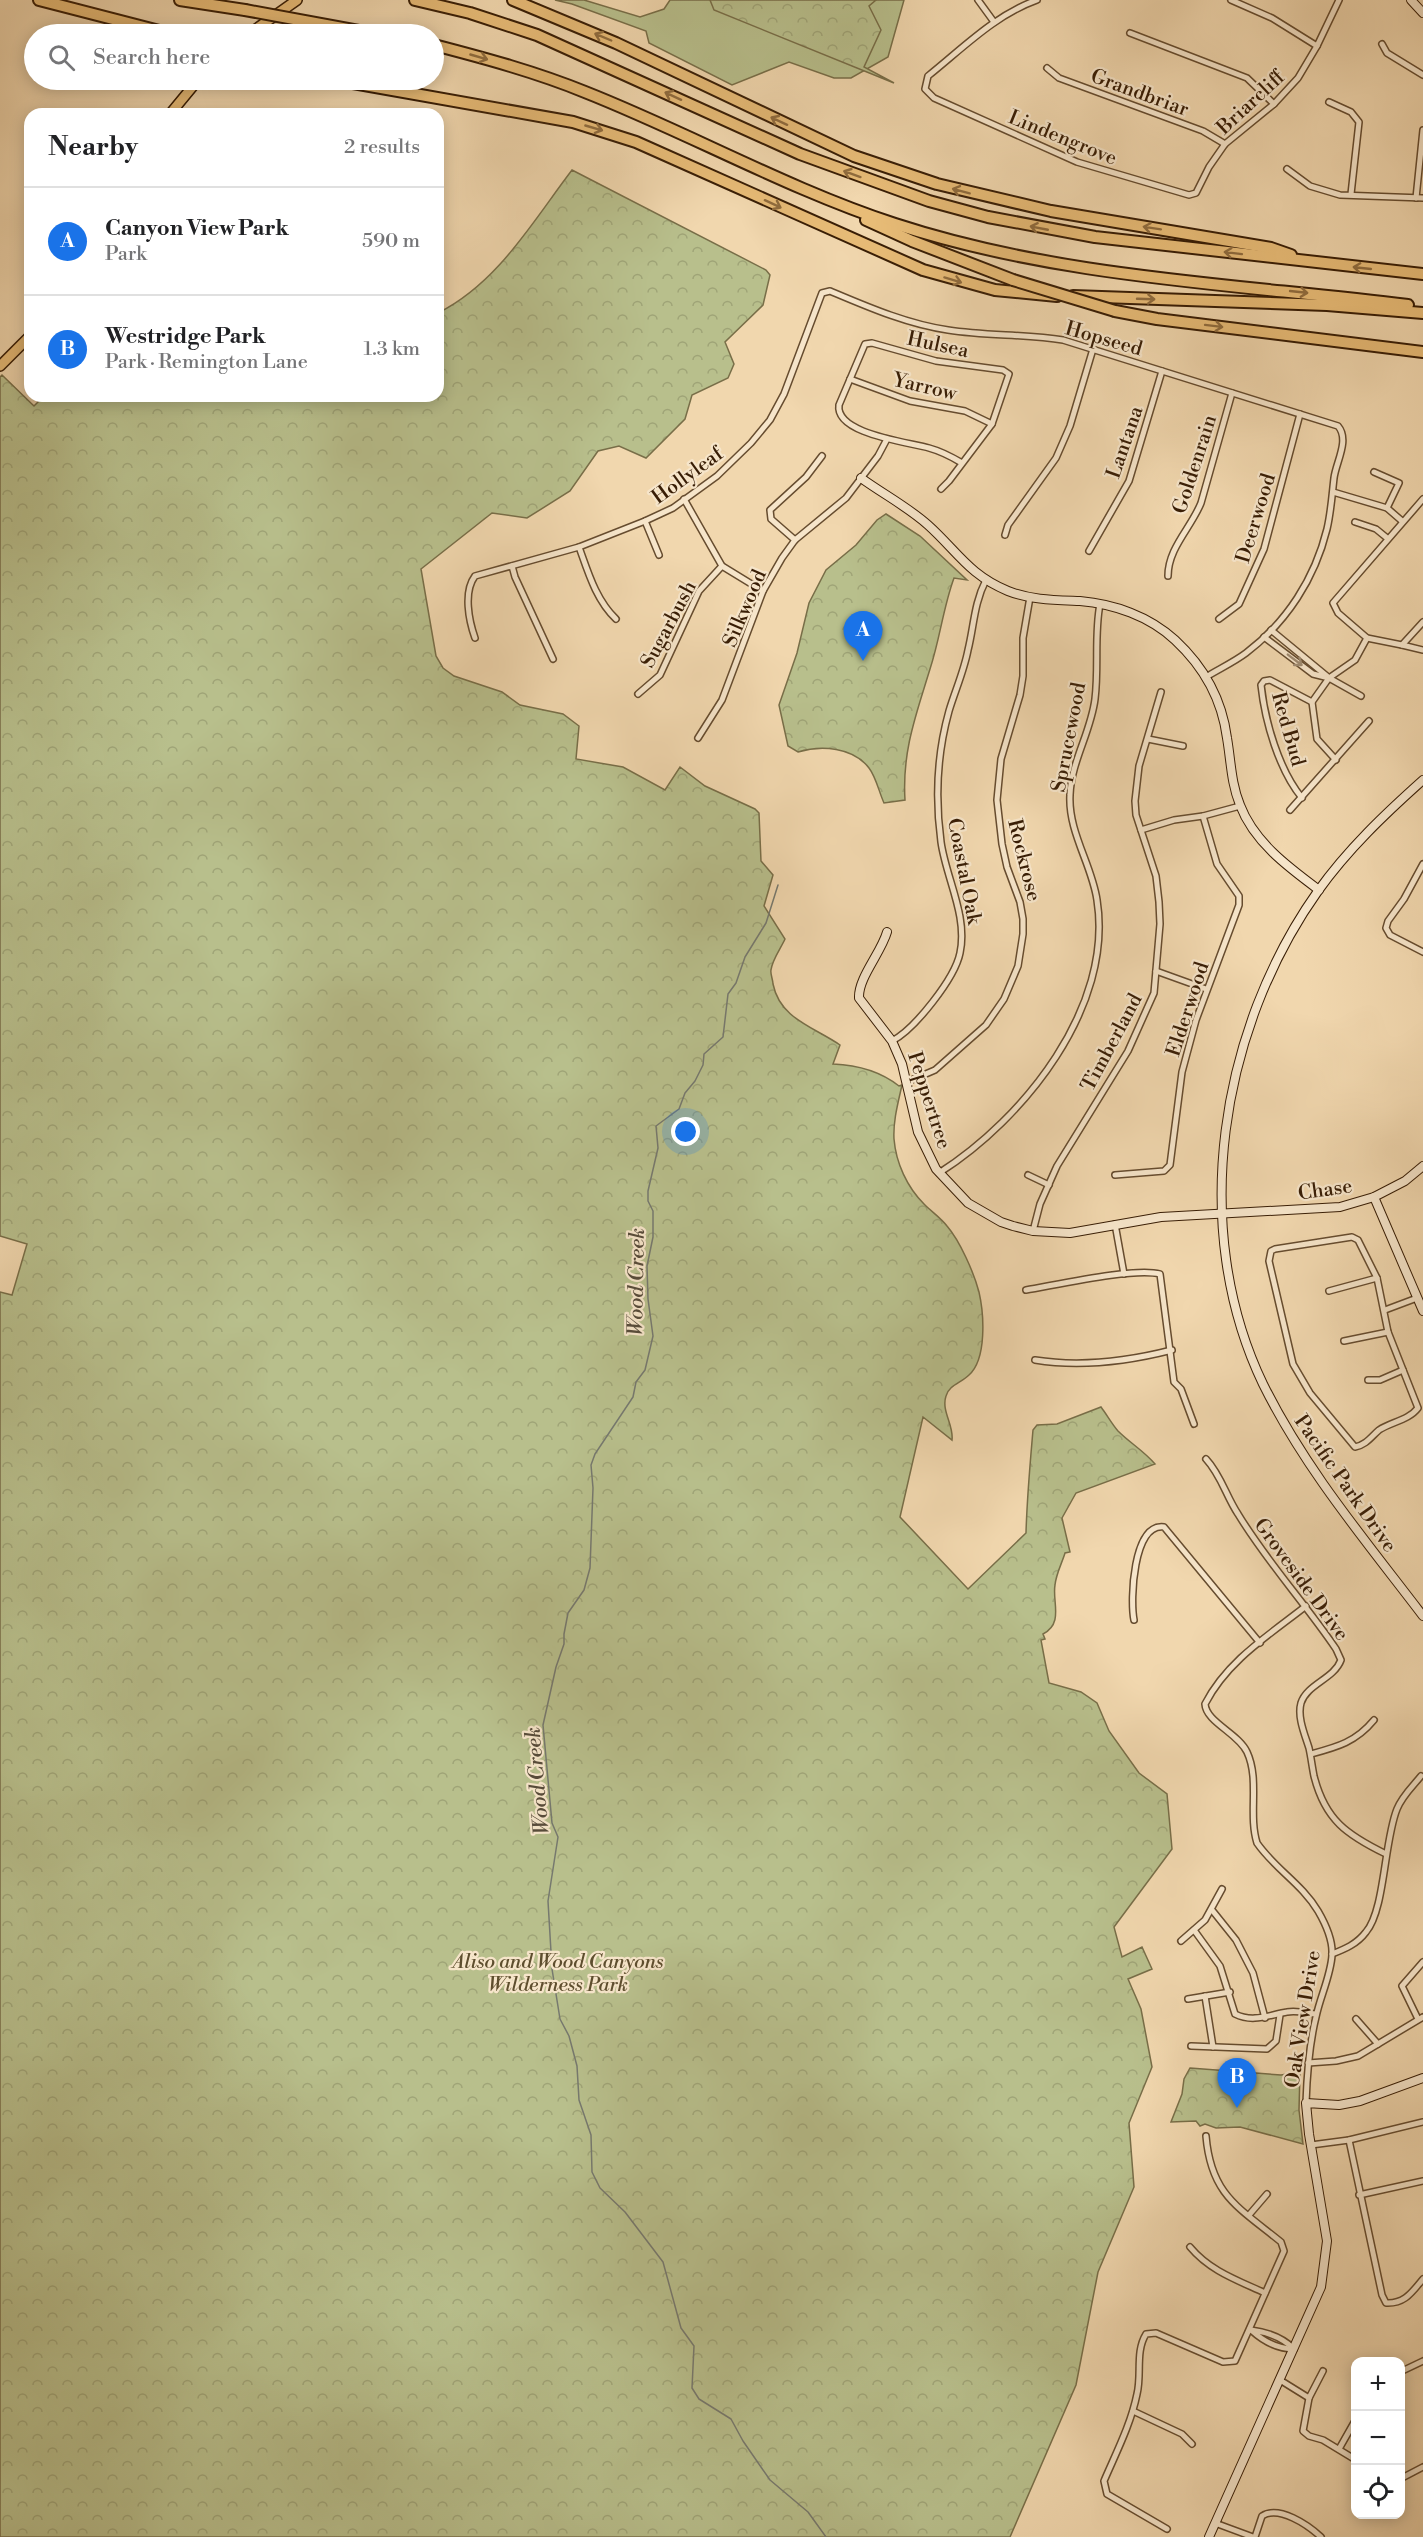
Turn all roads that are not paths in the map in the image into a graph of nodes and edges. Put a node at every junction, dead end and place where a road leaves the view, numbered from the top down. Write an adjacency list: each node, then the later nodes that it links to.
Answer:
1 (39, 0): 13 (highway)
2 (180, 0): 15 (highway, bridge)
3 (297, 0): 14 (main road)
4 (415, 0): 35 (highway, one-way to 4)
5 (513, 0): 35 (highway, one-way to 5)
6 (978, 0): 12 (street)
7 (1037, 0): 12 (street)
8 (1231, 0): 18 (street)
9 (1339, 0): 18 (street, Briarcliff)
10 (1411, 0): 11 (street)
11 (1423, 13)
12 (994, 22): 30 (street, Lindengrove)
13 (132, 24)
14 (263, 24)
15 (320, 24)
16 (1130, 33): 25 (street)
17 (1382, 44): 21 (street)
18 (1317, 46): 25 (street, Briarcliff)
19 (444, 48): 34 (highway, one-way to 34)
20 (1047, 68): 28 (street, Grandbriar)
21 (1423, 75)
22 (190, 90): 26 (main road)
23 (392, 90): 39 (highway, one-way to 39)
24 (1329, 102): 31 (street)
25 (1274, 104): 28 (street, Briarcliff)
26 (175, 108)
27 (1423, 130): 32 (street)
28 (1224, 144): 30 (street, Briarcliff)
29 (1287, 169): 31 (street)
30 (1196, 193)
31 (1351, 194): 32 (street)
32 (1416, 198): 33 (street)
33 (1423, 198)
34 (851, 210): 38 (highway, one-way to 38); 42 (highway, one-way to 42, bridge)
35 (1311, 262): 36 (highway, one-way to 35)
36 (1423, 274)
37 (851, 300): 41 (street, Hopseed); 56 (street, Hollyleaf)
38 (1423, 307)
39 (1423, 313)
40 (24, 342): 43 (main road)
41 (1093, 349): 44 (street, Hopseed); 62 (street)
42 (1423, 352)
43 (0, 366)
44 (1162, 370): 46 (street, Hopseed); 66 (street, Lantana)
45 (850, 379): 48 (street, Yarrow); 48 (street, Hulsea); 49 (street)
46 (1232, 393): 47 (street, Hopseed); 70 (street, Goldenrain)
47 (1300, 414): 55 (street, Hopseed); 76 (street, Deerwood)
48 (992, 424): 51 (street)
49 (887, 439): 51 (street); 53 (street, Silkwood)
50 (822, 456): 64 (street)
51 (962, 463): 54 (street)
52 (1374, 472): 58 (street)
53 (861, 478): 64 (street, Silkwood); 71 (street)
54 (942, 489)
55 (1333, 492): 58 (street); 78 (street)
56 (684, 499): 59 (street, Hollyleaf); 69 (street)
57 (1423, 499): 60 (street)
58 (1388, 508): 60 (street)
59 (645, 521): 65 (street, Hollyleaf); 67 (street)
60 (1402, 521): 63 (street)
61 (1355, 522): 63 (street)
62 (1005, 535)
63 (1387, 538): 81 (street)
64 (795, 540): 72 (street, Silkwood)
65 (579, 547): 68 (street, Hollyleaf); 75 (street)
66 (1089, 551)
67 (659, 555)
68 (512, 566): 80 (street, Hollyleaf); 84 (street)
69 (722, 566): 72 (street); 88 (street, Sugarbush)
70 (1168, 576)
71 (986, 580): 73 (street); 108 (street, Coastal Oak)
72 (763, 591): 92 (street, Silkwood)
73 (1030, 597): 74 (street); 109 (street, Rockrose)
74 (1100, 604): 85 (street); 111 (street, Sprucewood)
75 (616, 619)
76 (1219, 620)
77 (1423, 622): 82 (street)
78 (1271, 630): 79 (street); 86 (street)
79 (1264, 637): 85 (street); 86 (street, one-way to 86)
80 (475, 638)
81 (1367, 638): 82 (street); 86 (street)
82 (1402, 645): 83 (street)
83 (1423, 650)
84 (553, 659)
85 (1206, 676): 98 (street)
86 (1329, 678): 89 (street); 90 (street)
87 (1161, 692): 93 (street, Timberland)
88 (638, 694)
89 (1361, 696)
90 (1312, 702): 95 (street); 97 (street, Red Bud)
91 (1369, 722): 95 (street)
92 (698, 738)
93 (1148, 739): 94 (street); 101 (street, Timberland)
94 (1183, 746)
95 (1336, 760): 97 (street)
96 (1423, 780): 103 (street, Pacific Park Drive)
97 (1302, 798): 99 (street)
98 (1240, 806): 100 (street); 103 (street)
99 (1290, 810)
100 (1203, 816): 101 (street); 107 (street, Elderwood)
101 (1141, 830): 106 (street, Timberland)
102 (1423, 864): 105 (street)
103 (1319, 890): 116 (street, Pacific Park Drive)
104 (887, 932): 108 (street, Peppertree)
105 (1423, 952)
106 (1156, 971): 107 (street); 114 (street, Timberland)
107 (1206, 989): 113 (street, Elderwood)
108 (892, 1041): 109 (street, Peppertree)
109 (907, 1082): 111 (street, Peppertree)
110 (1423, 1166): 115 (street, Chase)
111 (939, 1173): 118 (street, Peppertree)
112 (1028, 1174): 114 (street)
113 (1114, 1175)
114 (1049, 1185): 118 (street, Timberland)
115 (1374, 1197): 116 (street, Chase); 123 (street)
116 (1222, 1215): 117 (street, Peppertree); 137 (street, Pacific Park Drive)
117 (1115, 1224): 118 (street, Peppertree); 119 (street)
118 (1033, 1231)
119 (1124, 1274): 121 (street); 128 (street)
120 (1377, 1278): 122 (street); 124 (street); 132 (street)
121 (1026, 1290)
122 (1329, 1291)
123 (1417, 1298): 124 (street); 125 (street)
124 (1385, 1310): 126 (street)
125 (1423, 1311)
126 (1388, 1332): 127 (street); 130 (street)
127 (1344, 1341)
128 (1172, 1350): 129 (street); 134 (street)
129 (1035, 1360)
130 (1403, 1370): 131 (street); 132 (street)
131 (1368, 1380)
132 (1418, 1408): 133 (street)
133 (1423, 1414)
134 (1194, 1424)
135 (1206, 1459): 136 (street, Groveside Drive)
136 (1306, 1606): 139 (street, Oak View Drive); 141 (street, Groveside Drive)
137 (1421, 1610)
138 (1134, 1620): 139 (street)
139 (1260, 1643): 148 (street, Oak View Drive)
140 (1374, 1720): 141 (street)
141 (1311, 1754): 143 (street, Groveside Drive)
142 (1421, 1776): 143 (street)
143 (1386, 1854): 148 (street)
144 (1222, 1889): 145 (street)
145 (1212, 1910): 146 (street); 155 (street)
146 (1194, 1930): 147 (street); 150 (street)
147 (1181, 1941)
148 (1332, 1954): 154 (street, Oak View Drive)
149 (1423, 1962): 156 (street)
150 (1230, 1992): 151 (street); 155 (street)
151 (1205, 1996): 152 (street); 160 (street)
152 (1188, 1999)
153 (1280, 2014): 154 (street); 155 (street); 160 (street)
154 (1316, 2014): 161 (street, Oak View Drive)
155 (1265, 2018)
156 (1420, 2018): 158 (street)
157 (1356, 2019): 158 (street)
158 (1378, 2044): 161 (street)
159 (1191, 2046): 160 (street)
160 (1213, 2047)
161 (1308, 2063): 163 (street, Oak View Drive)
162 (1423, 2078): 163 (street)
163 (1306, 2103): 167 (street, Oak View Drive)
164 (1423, 2122): 166 (street)
165 (1206, 2136): 171 (street)
166 (1349, 2140): 167 (street); 170 (street)
167 (1311, 2145): 178 (street, Oak View Drive)
168 (1423, 2181): 170 (street)
169 (1267, 2194): 171 (street)
170 (1359, 2195): 173 (street)
171 (1249, 2215): 174 (street)
172 (1190, 2247): 174 (street)
173 (1423, 2279)
174 (1265, 2293): 175 (street)
175 (1251, 2330): 176 (street); 177 (street); 184 (street)
176 (1270, 2334): 177 (street); 178 (street)
177 (1267, 2342): 178 (street)
178 (1294, 2349): 182 (street, Oak View Drive)
179 (1423, 2361): 180 (street)
180 (1405, 2370)
181 (1323, 2371): 183 (street)
182 (1280, 2380): 183 (street); 191 (street, Oak View Drive)
183 (1309, 2398): 187 (street)
184 (1133, 2411): 186 (street); 192 (street)
185 (1351, 2428): 187 (street)
186 (1192, 2444)
187 (1339, 2449): 188 (street)
188 (1351, 2457)
189 (1423, 2467): 190 (street)
190 (1405, 2476)
191 (1215, 2523): 193 (street, Oak View Drive); 194 (street)
192 (1167, 2529)
193 (1209, 2537)
194 (1254, 2537): 195 (street)
195 (1321, 2537)

